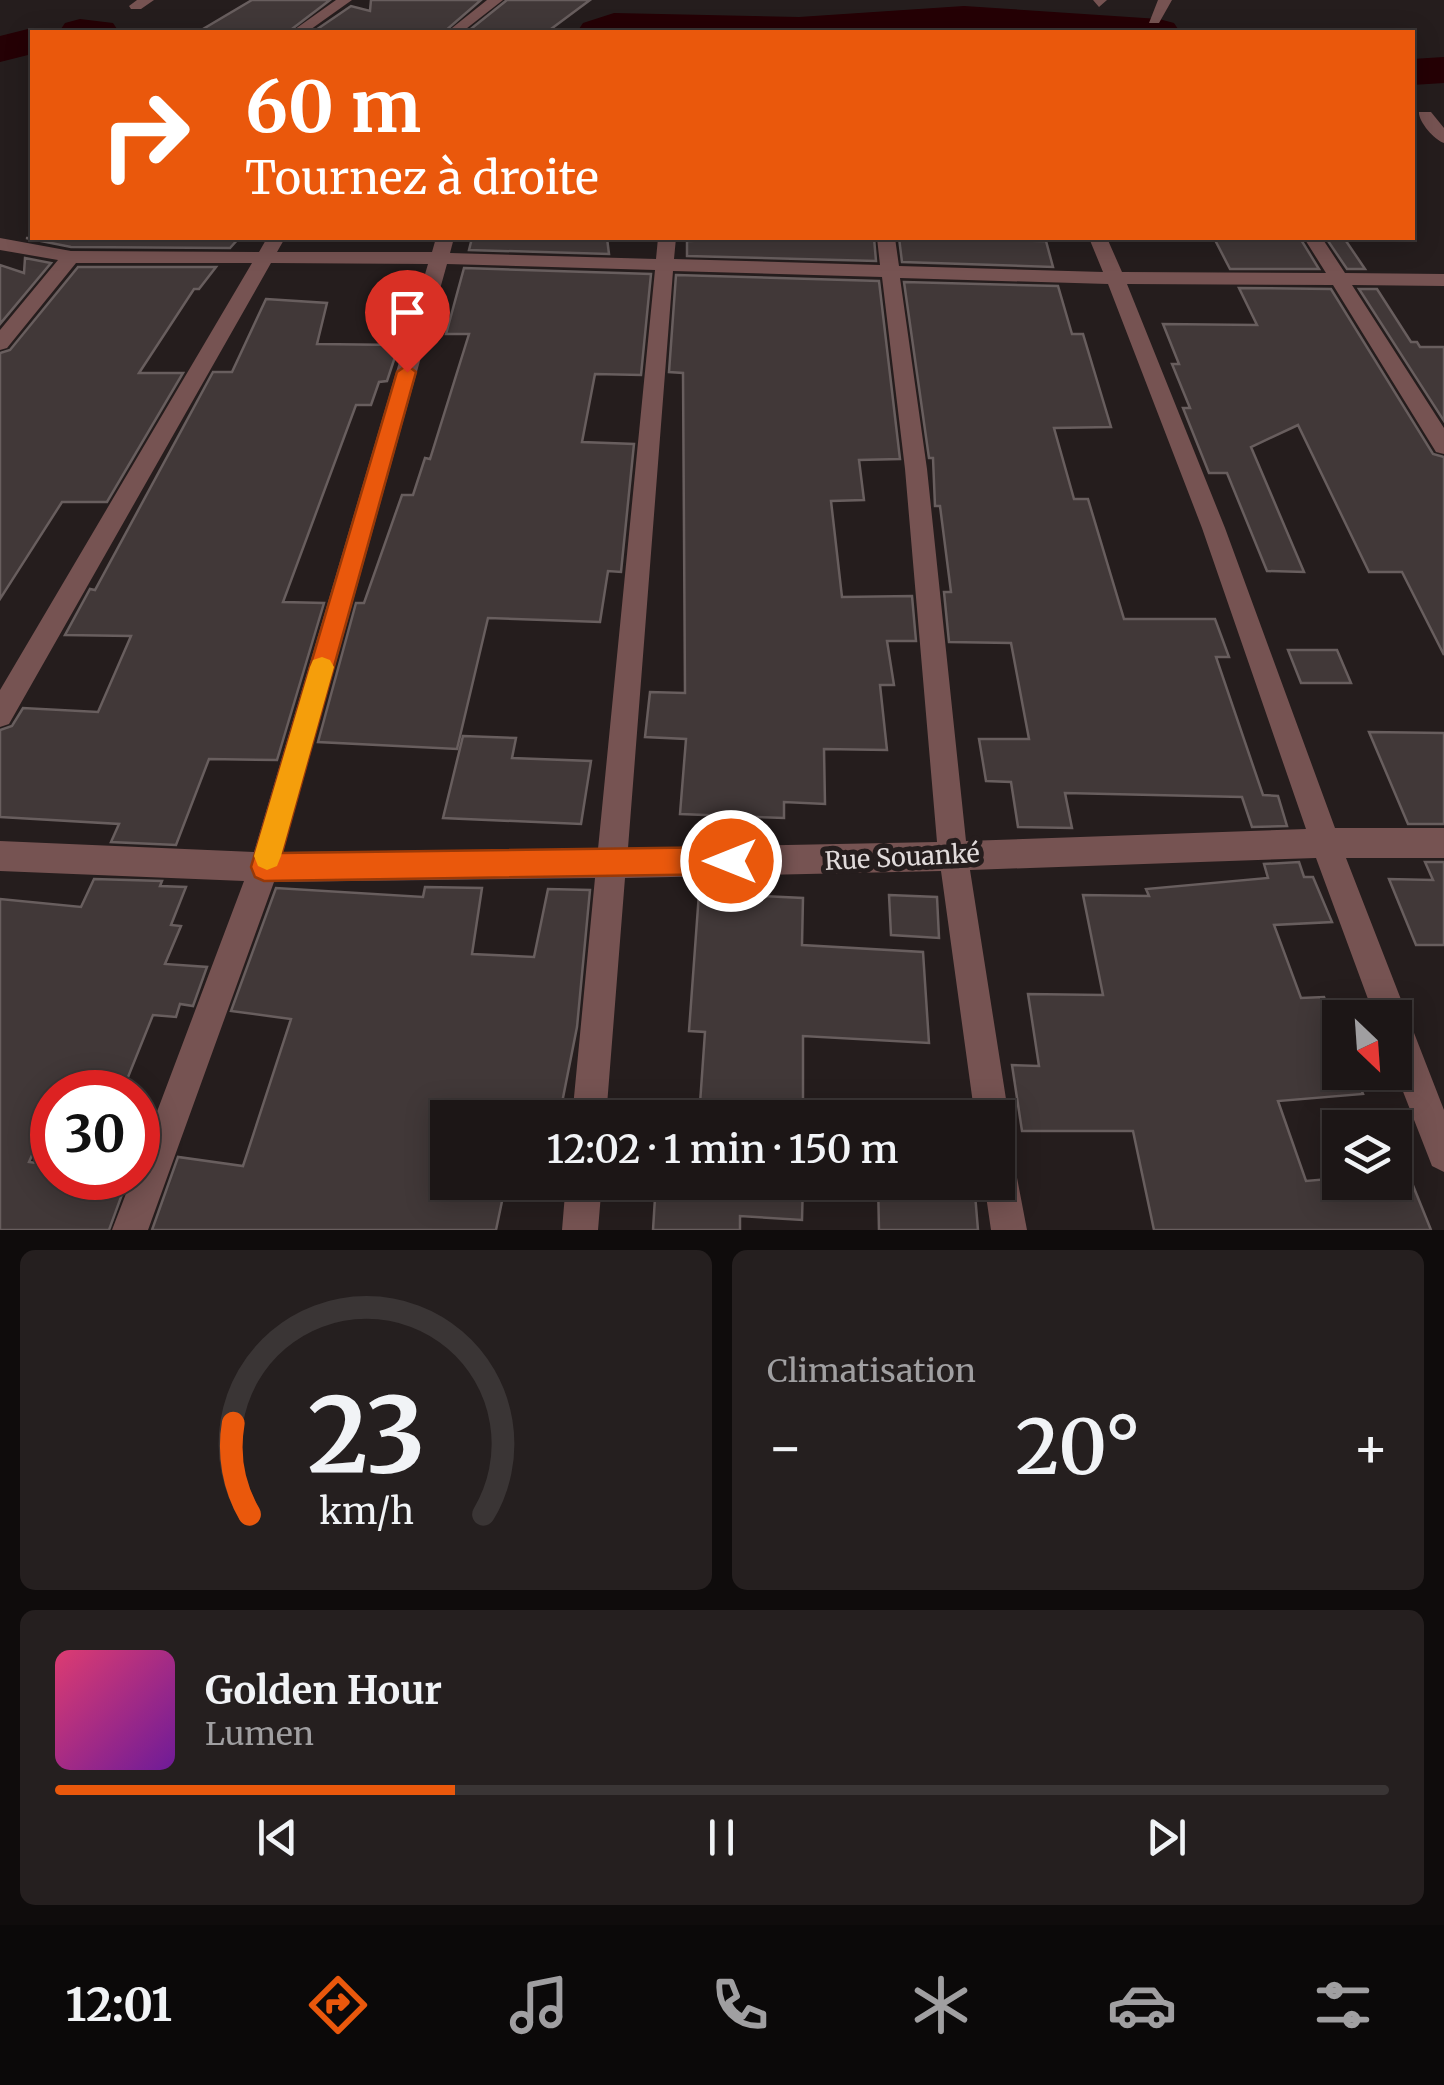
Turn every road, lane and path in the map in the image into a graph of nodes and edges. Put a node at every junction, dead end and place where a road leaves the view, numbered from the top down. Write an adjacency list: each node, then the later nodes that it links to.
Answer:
1 (345, 0): 5 (street)
2 (496, 0): 6 (street)
3 (1165, 0): 4 (street)
4 (1154, 20)
5 (301, 30)
6 (457, 30)
7 (1425, 116): 8 (street)
8 (1444, 138)
9 (275, 240): 17 (street)
10 (886, 240): 18 (street)
11 (1099, 240): 19 (street)
12 (1314, 240): 21 (street)
13 (0, 244): 16 (street)
14 (442, 248): 15 (street); 17 (street); 30 (street)
15 (667, 250): 18 (street); 29 (street)
16 (71, 258): 17 (street); 22 (street)
17 (262, 258): 24 (street)
18 (890, 270): 19 (street); 27 (street)
19 (1116, 278): 21 (street); 25 (street)
20 (1444, 280): 21 (street)
21 (1339, 281): 23 (street)
22 (0, 343)
23 (1444, 446)
24 (0, 715)
25 (1323, 842): 26 (street, Rue Souanké); 27 (street, Rue Souanké); 31 (street)
26 (1444, 843)
27 (954, 854): 29 (street, Rue Souanké); 34 (street)
28 (0, 856): 30 (street, Rue Souanké)
29 (612, 860): 30 (street, Rue Souanké); 33 (street)
30 (264, 867): 38 (street)
31 (1384, 1000)
32 (1412, 1072): 35 (street)
33 (591, 1100)
34 (989, 1100)
35 (1444, 1154)
36 (582, 1200): 39 (street)
37 (1005, 1200): 40 (street)
38 (130, 1230)
39 (580, 1230)
40 (1009, 1230)

